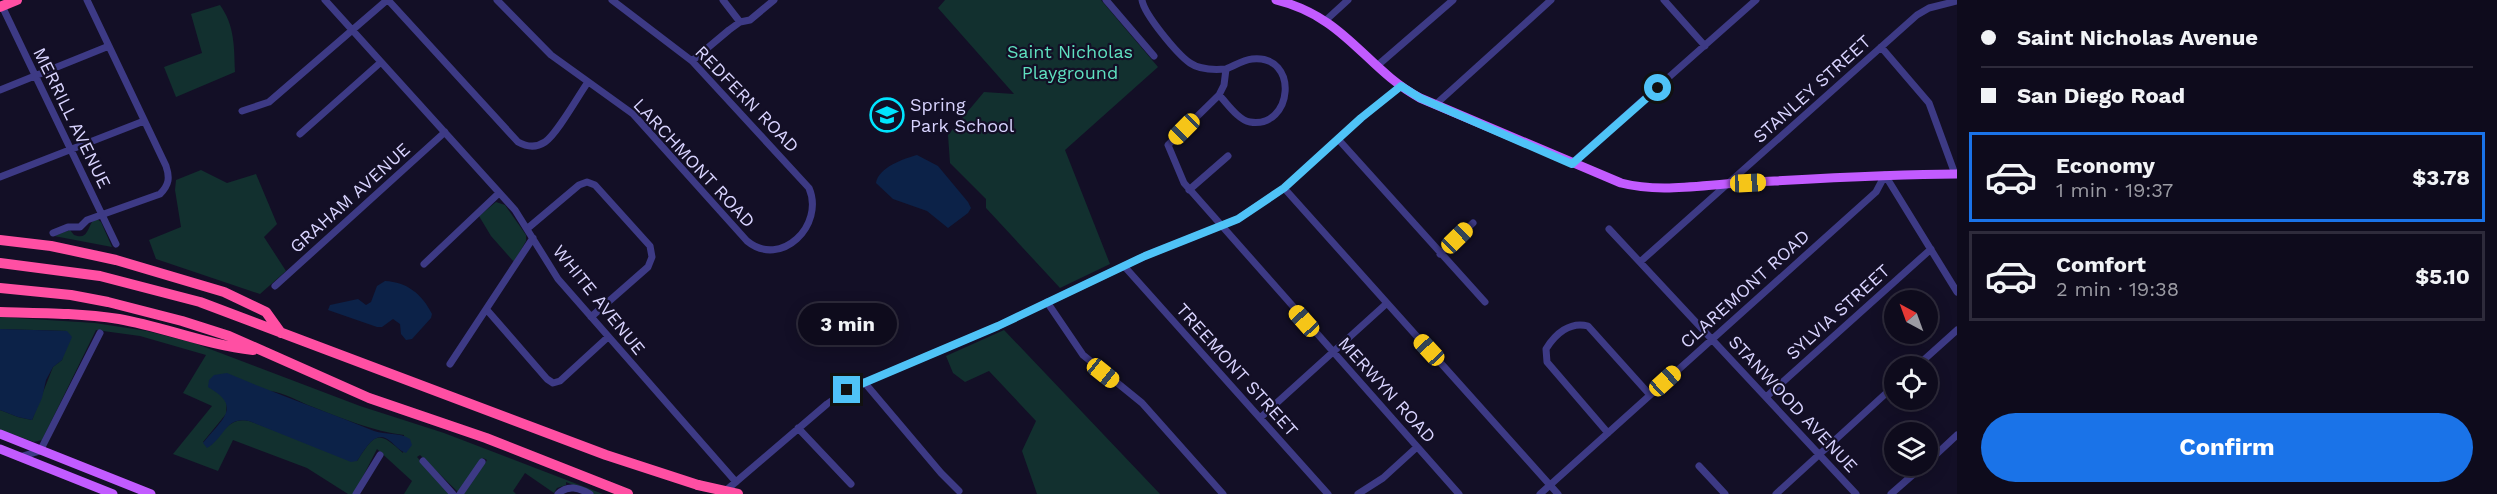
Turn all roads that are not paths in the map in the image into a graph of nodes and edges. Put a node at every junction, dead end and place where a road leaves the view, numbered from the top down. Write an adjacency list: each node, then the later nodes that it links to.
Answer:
1 (17, 0): 18 (highway)
2 (87, 0): 22 (street)
3 (325, 0): 21 (street, WHITE AVENUE)
4 (387, 0): 21 (street); 31 (street)
5 (497, 0): 31 (street, LARCHMONT ROAD)
6 (612, 0): 26 (street, REDFERN ROAD)
7 (723, 0): 20 (street)
8 (774, 0): 20 (street)
9 (1106, 0): 25 (street)
10 (1142, 0): 29 (street)
11 (1276, 0): 19 (main road)
12 (1348, 0): 19 (street)
13 (1453, 0): 28 (street)
14 (1551, 0): 35 (street)
15 (1664, 0): 23 (street)
16 (1756, 0): 23 (street)
17 (1957, 1): 24 (street, STANLEY STREET)
18 (1, 6): 30 (street, MERRILL AVENUE)
19 (1325, 21): 28 (main road)
20 (740, 22): 26 (street)
21 (351, 30): 27 (street, WHITE AVENUE); 36 (street)
22 (109, 46): 30 (street); 37 (street)
23 (1705, 46): 43 (street)
24 (1881, 48): 44 (street); 47 (street, STANLEY STREET)
25 (1154, 56)
26 (692, 61): 59 (street, REDFERN ROAD)
27 (381, 62): 38 (street, WHITE AVENUE); 39 (street)
28 (1378, 65): 32 (main road)
29 (1226, 69): 34 (street); 34 (street)
30 (35, 76): 33 (street); 41 (street, MERRILL AVENUE)
31 (588, 82): 59 (street, LARCHMONT ROAD)
32 (1401, 86): 35 (main road); 40 (street)
33 (0, 90)
34 (1219, 95): 49 (street, MERWYN ROAD)
35 (1436, 105): 43 (main road)
36 (242, 111)
37 (144, 121): 41 (street); 51 (street)
38 (445, 132): 50 (street, WHITE AVENUE); 67 (street, GRAHAM AVENUE)
39 (300, 134)
40 (1338, 139): 48 (street); 62 (street)
41 (70, 150): 46 (street); 51 (street, MERRILL AVENUE)
42 (1228, 156): 49 (street)
43 (1572, 164): 47 (main road)
44 (1956, 174): 45 (main road)
45 (1885, 175): 47 (main road); 61 (street); 80 (street, CLAREMONT ROAD)
46 (0, 177)
47 (1728, 184): 63 (street, STANLEY STREET)
48 (1284, 188): 53 (street); 72 (street)
49 (1189, 190): 53 (street, MERWYN ROAD)
50 (499, 192): 54 (street, WHITE AVENUE); 65 (street)
51 (101, 214): 56 (street); 60 (street, MERRILL AVENUE)
52 (1473, 223): 62 (street)
53 (1220, 226): 66 (street); 82 (street, MERWYN ROAD)
54 (528, 228): 58 (street, WHITE AVENUE); 75 (street)
55 (1609, 229): 63 (street, STANWOOD AVENUE)
56 (53, 233)
57 (0, 237): 78 (highway)
58 (533, 238): 73 (street); 75 (street, WHITE AVENUE)
59 (795, 239)
60 (116, 244)
61 (1931, 249): 69 (street); 88 (street, SYLVIA STREET)
62 (1440, 254): 71 (street)
63 (1640, 262): 80 (street, STANWOOD AVENUE)
64 (0, 263): 78 (highway)
65 (424, 264)
66 (1124, 266): 70 (street); 89 (street, TREEMONT STREET)
67 (275, 286)
68 (0, 288): 81 (highway)
69 (1957, 292)
70 (1047, 302): 85 (street); 119 (street)
71 (1485, 302)
72 (1386, 304): 82 (street); 107 (street)
73 (487, 310): 79 (street); 84 (street)
74 (0, 312): 81 (highway)
75 (591, 317): 79 (street, WHITE AVENUE)
76 (1957, 330): 83 (street)
77 (100, 333): 96 (street)
78 (281, 333): 118 (highway, bridge)
79 (608, 337): 105 (street, WHITE AVENUE)
80 (1712, 339): 86 (street, CLAREMONT ROAD); 88 (street, STANWOOD AVENUE)
81 (265, 352): 116 (highway)
82 (1332, 352): 89 (street); 94 (street, MERWYN ROAD)
83 (1928, 356)
84 (450, 364)
85 (864, 382): 90 (street); 108 (street)
86 (1650, 395): 91 (street, CLAREMONT ROAD); 91 (street)
87 (1884, 395): 98 (street)
88 (1766, 398): 98 (street, STANWOOD AVENUE)
89 (1260, 418): 120 (street, TREEMONT STREET)
90 (798, 429): 105 (street); 106 (street)
91 (1608, 433): 107 (street, CLAREMONT ROAD)
92 (0, 435): 96 (main road)
93 (1957, 435): 97 (street)
94 (1417, 447): 121 (street); 122 (street, MERWYN ROAD)
95 (0, 449): 100 (main road)
96 (40, 451): 100 (street); 110 (main road)
97 (1938, 453)
98 (1819, 454): 126 (street); 127 (street, STANWOOD AVENUE)
99 (380, 455): 111 (street)
100 (18, 457): 109 (main road)
101 (423, 461): 112 (street)
102 (482, 462): 113 (street)
103 (1699, 466): 125 (street)
104 (1911, 476): 128 (street)
105 (736, 482): 117 (street)
106 (851, 484)
107 (1550, 485): 123 (street, CLAREMONT ROAD); 124 (street)
108 (959, 490)
109 (113, 494)
110 (151, 494)
111 (356, 494)
112 (453, 494)
113 (460, 494)
114 (558, 494): 115 (street)
115 (590, 494)
116 (628, 494)
117 (722, 494)
118 (738, 494)
119 (1223, 494)
120 (1328, 494)
121 (1359, 494)
122 (1459, 494)
123 (1540, 494)
124 (1558, 494)
125 (1725, 494)
126 (1776, 494)
127 (1856, 494)
128 (1891, 494)

